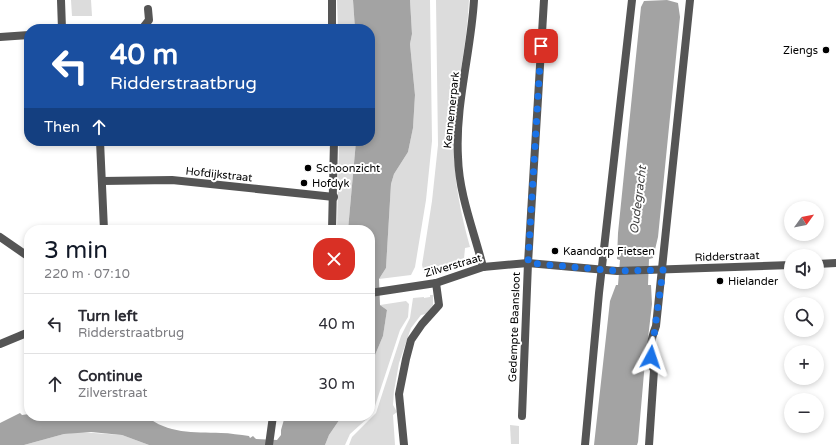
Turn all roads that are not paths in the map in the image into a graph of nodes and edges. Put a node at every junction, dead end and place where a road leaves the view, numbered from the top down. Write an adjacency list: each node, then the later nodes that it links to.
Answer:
1 (60, 0): 8 (street)
2 (332, 0): 10 (street)
3 (474, 0): 25 (street, Kennemerpark)
4 (544, 0): 21 (street, Gedempte Baansloot)
5 (632, 0): 26 (street)
6 (690, 0): 27 (street)
7 (148, 9): 9 (street)
8 (62, 24)
9 (145, 24)
10 (332, 24)
11 (24, 35): 12 (street)
12 (0, 37)
13 (100, 146): 15 (street)
14 (334, 146): 16 (street)
15 (102, 181): 16 (street, Hofdijkstraat); 17 (street)
16 (334, 197): 18 (street)
17 (104, 225)
18 (332, 225)
19 (0, 237): 20 (street)
20 (24, 254)
21 (528, 263): 25 (street, Zilverstraat); 26 (street, Zilverstraat); 33 (street, Gedempte Baansloot)
22 (836, 263): 23 (street)
23 (824, 264)
24 (784, 265): 27 (street, Ridderstraat)
25 (483, 267): 29 (street, Zilverstraat)
26 (602, 270): 28 (street, Zilverstraat); 37 (street)
27 (663, 270): 28 (street, Ridderstraat); 38 (street)
28 (617, 271)
29 (436, 283): 30 (street, Zilverstraat); 36 (street)
30 (375, 293)
31 (24, 334): 32 (street)
32 (0, 344)
33 (522, 416)
34 (272, 421): 35 (street)
35 (269, 445)
36 (404, 445)
37 (585, 445)
38 (648, 445)

